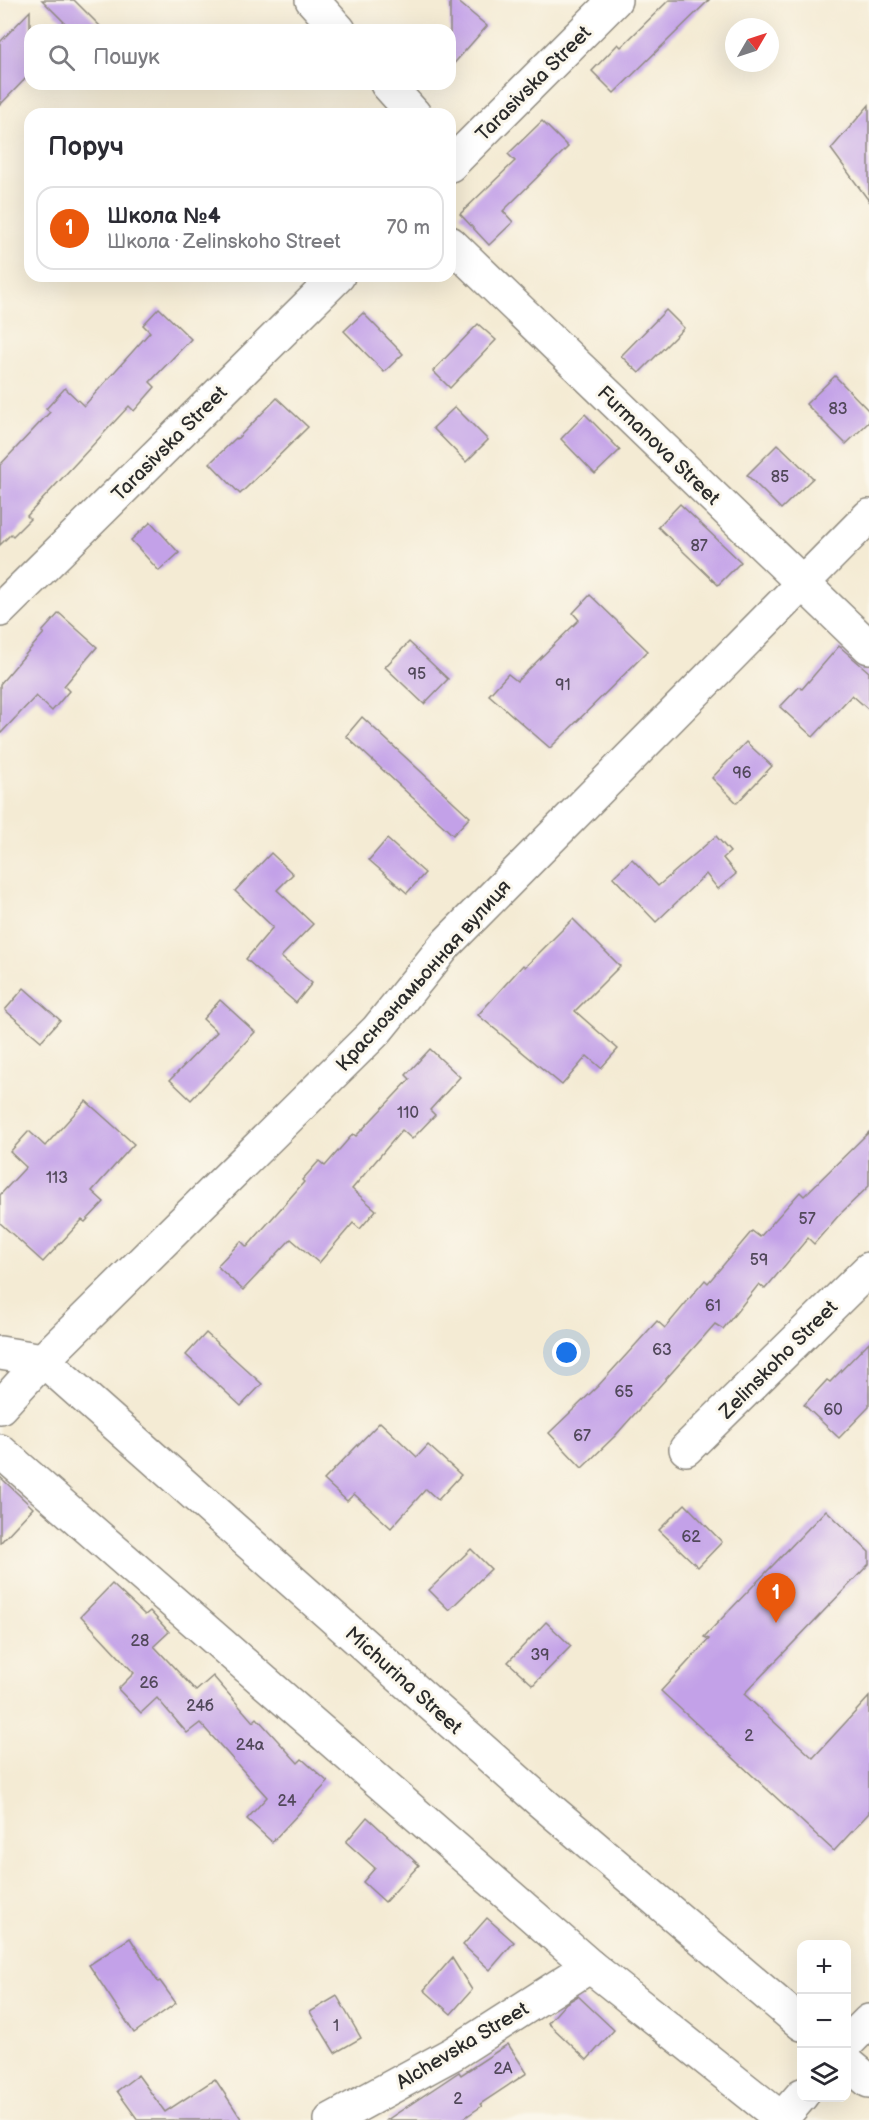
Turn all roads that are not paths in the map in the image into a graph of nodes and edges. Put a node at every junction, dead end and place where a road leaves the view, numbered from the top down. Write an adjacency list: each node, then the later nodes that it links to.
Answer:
1 (312, 0): 3 (street)
2 (615, 0): 6 (street, Tarasivska Street)
3 (334, 24)
4 (392, 90): 5 (street)
5 (409, 108)
6 (456, 156)
7 (456, 249): 10 (street, Furmanova Street)
8 (332, 282): 11 (street, Tarasivska Street)
9 (869, 516): 10 (street, Краснознамьонная вулиця)
10 (801, 582): 12 (street, Furmanova Street); 15 (street, Краснознамьонная вулиця)
11 (0, 610)
12 (869, 646)
13 (869, 1269): 17 (street, Zelinskoho Street)
14 (0, 1353): 15 (street)
15 (43, 1360): 16 (street, Краснознамьонная вулиця); 20 (street, Michurina Street)
16 (0, 1407)
17 (686, 1449)
18 (0, 1451): 19 (street)
19 (590, 1966): 25 (street); 26 (street, Alchevska Street)
20 (797, 2021)
21 (869, 2021): 22 (street)
22 (851, 2039)
23 (851, 2066): 24 (street)
24 (869, 2081)
25 (789, 2111)
26 (331, 2120)

